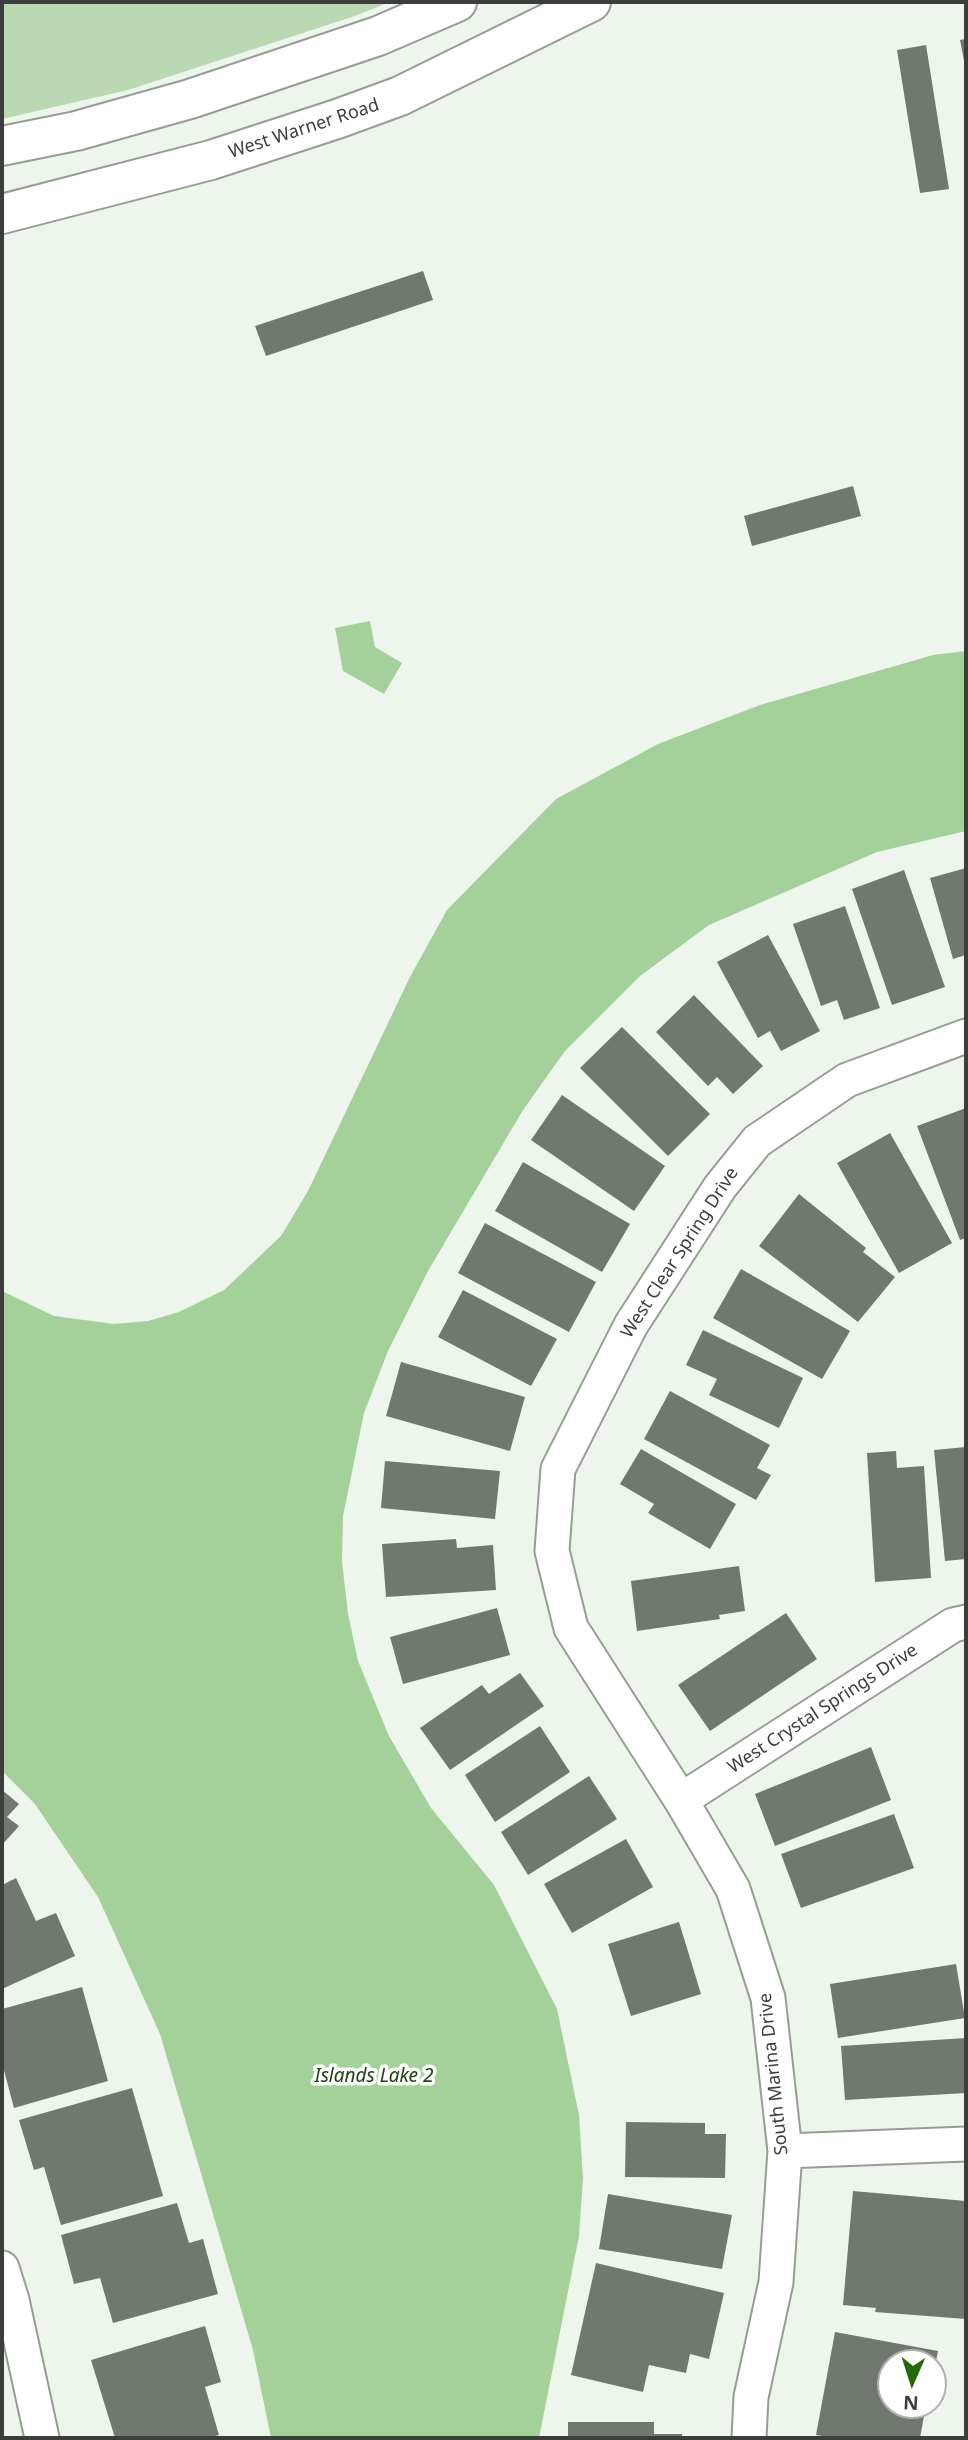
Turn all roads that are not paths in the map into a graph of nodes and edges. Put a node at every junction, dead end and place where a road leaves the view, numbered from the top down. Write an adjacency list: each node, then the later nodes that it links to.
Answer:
1 (457, 2): 3 (main road)
2 (591, 2): 4 (main road, West Warner Road)
3 (2, 146)
4 (2, 214)
5 (966, 1036): 6 (street, West Clear Spring Drive)
6 (552, 1551): 8 (street, South Marina Drive)
7 (966, 1622): 8 (street, West Crystal Springs Drive)
8 (681, 1800): 10 (street, South Marina Drive)
9 (966, 2144): 10 (street)
10 (785, 2151): 13 (street, South Marina Drive)
11 (2, 2268): 12 (street)
12 (42, 2438)
13 (749, 2438)

